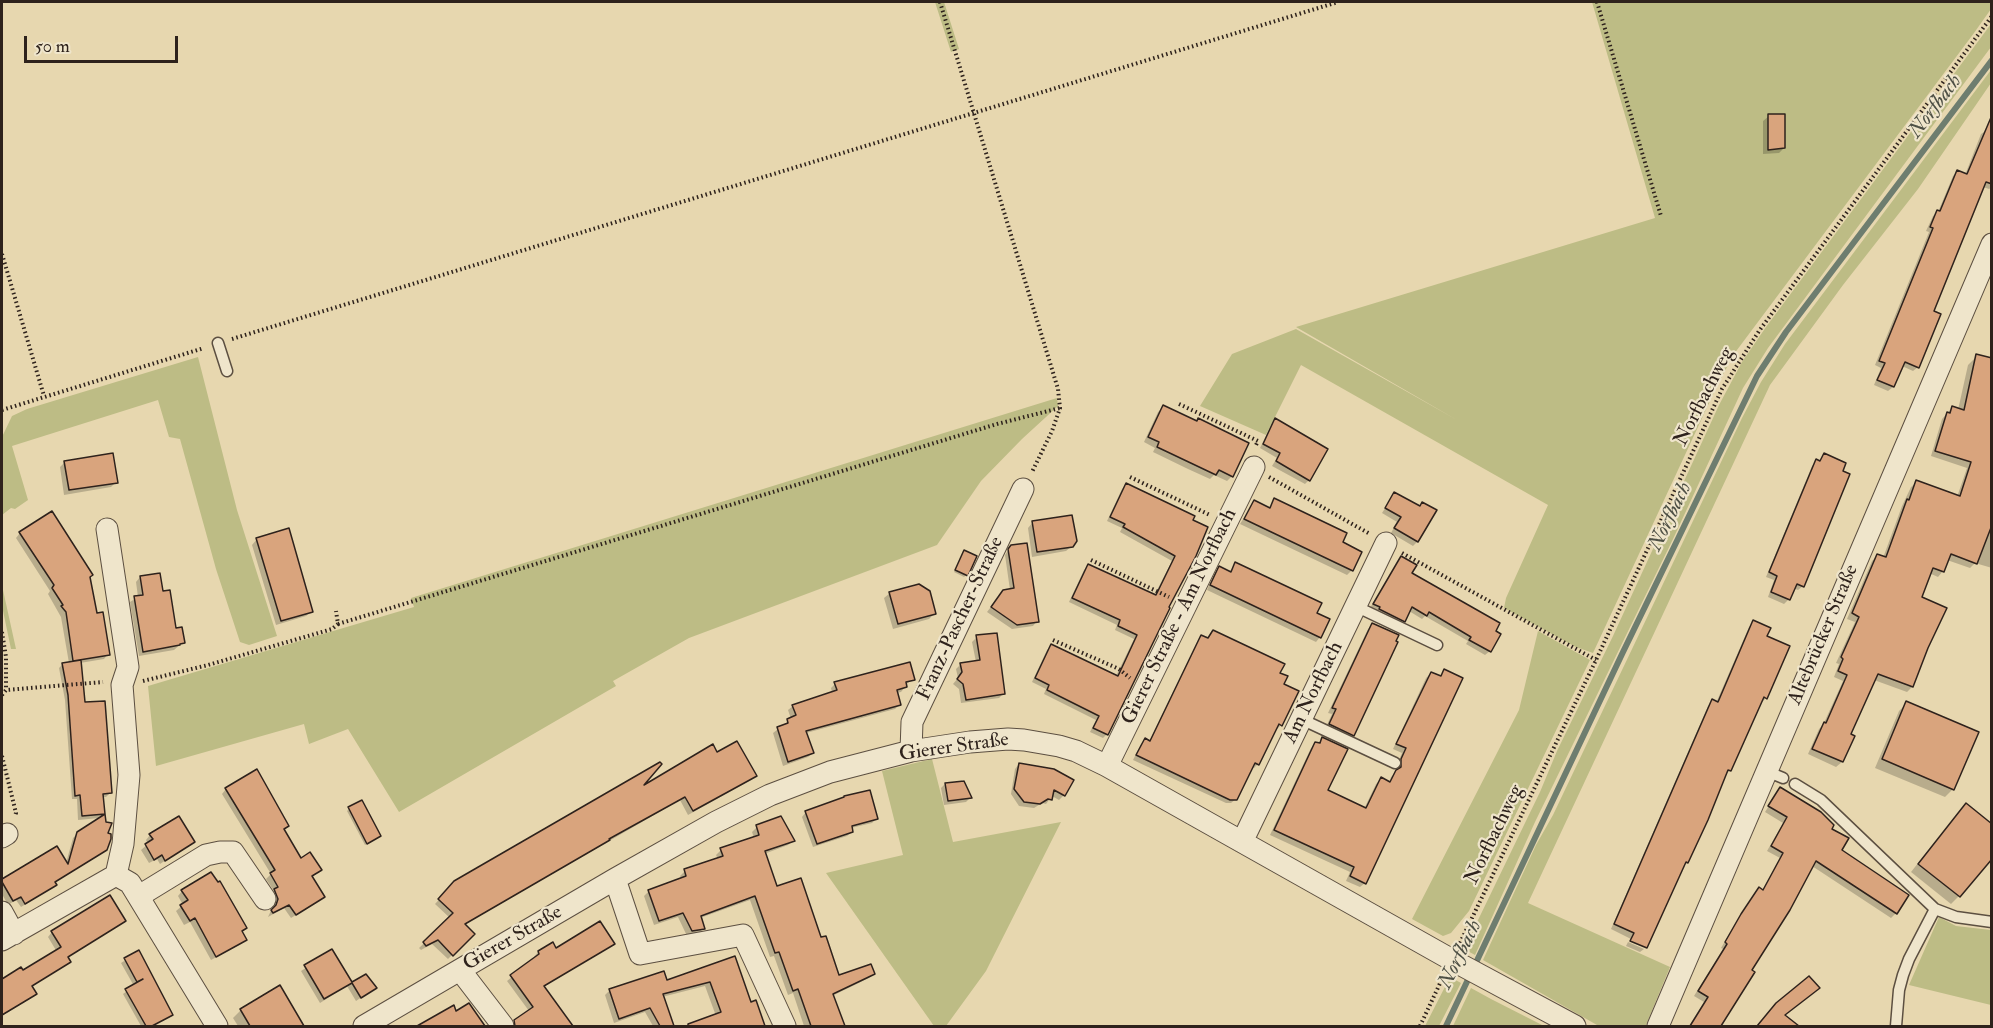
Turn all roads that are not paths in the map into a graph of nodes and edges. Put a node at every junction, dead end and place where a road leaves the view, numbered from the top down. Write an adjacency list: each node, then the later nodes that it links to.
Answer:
1 (1992, 244): 30 (street, Altebrücker Straße)
2 (218, 343): 3 (lane)
3 (226, 371)
4 (1254, 467): 13 (street, Gierer Straße - Am Norfbach)
5 (1025, 484): 11 (street, Franz-Pascher-Straße)
6 (107, 529): 16 (street)
7 (1386, 543): 8 (street, Am Norfbach)
8 (1355, 606): 9 (lane); 10 (street, Am Norfbach)
9 (1437, 645)
10 (1301, 719): 12 (lane); 15 (street, Am Norfbach)
11 (911, 751): 13 (street, Gierer Straße); 17 (street, Gierer Straße)
12 (1395, 763)
13 (1107, 766): 15 (street, Gierer Straße)
14 (1795, 784): 20 (lane)
15 (1242, 842): 29 (street, Gierer Straße)
16 (116, 875): 18 (street); 23 (street)
17 (615, 879): 24 (street, Gierer Straße); 28 (street)
18 (139, 896): 19 (street); 25 (street)
19 (265, 899)
20 (1935, 909): 22 (lane); 31 (lane)
21 (2, 912): 23 (street)
22 (1992, 922)
23 (8, 937)
24 (460, 970): 26 (street, Gierer Straße); 27 (street)
25 (217, 1026)
26 (364, 1026)
27 (503, 1026)
28 (785, 1026)
29 (1575, 1026)
30 (1658, 1026)
31 (1896, 1026)

